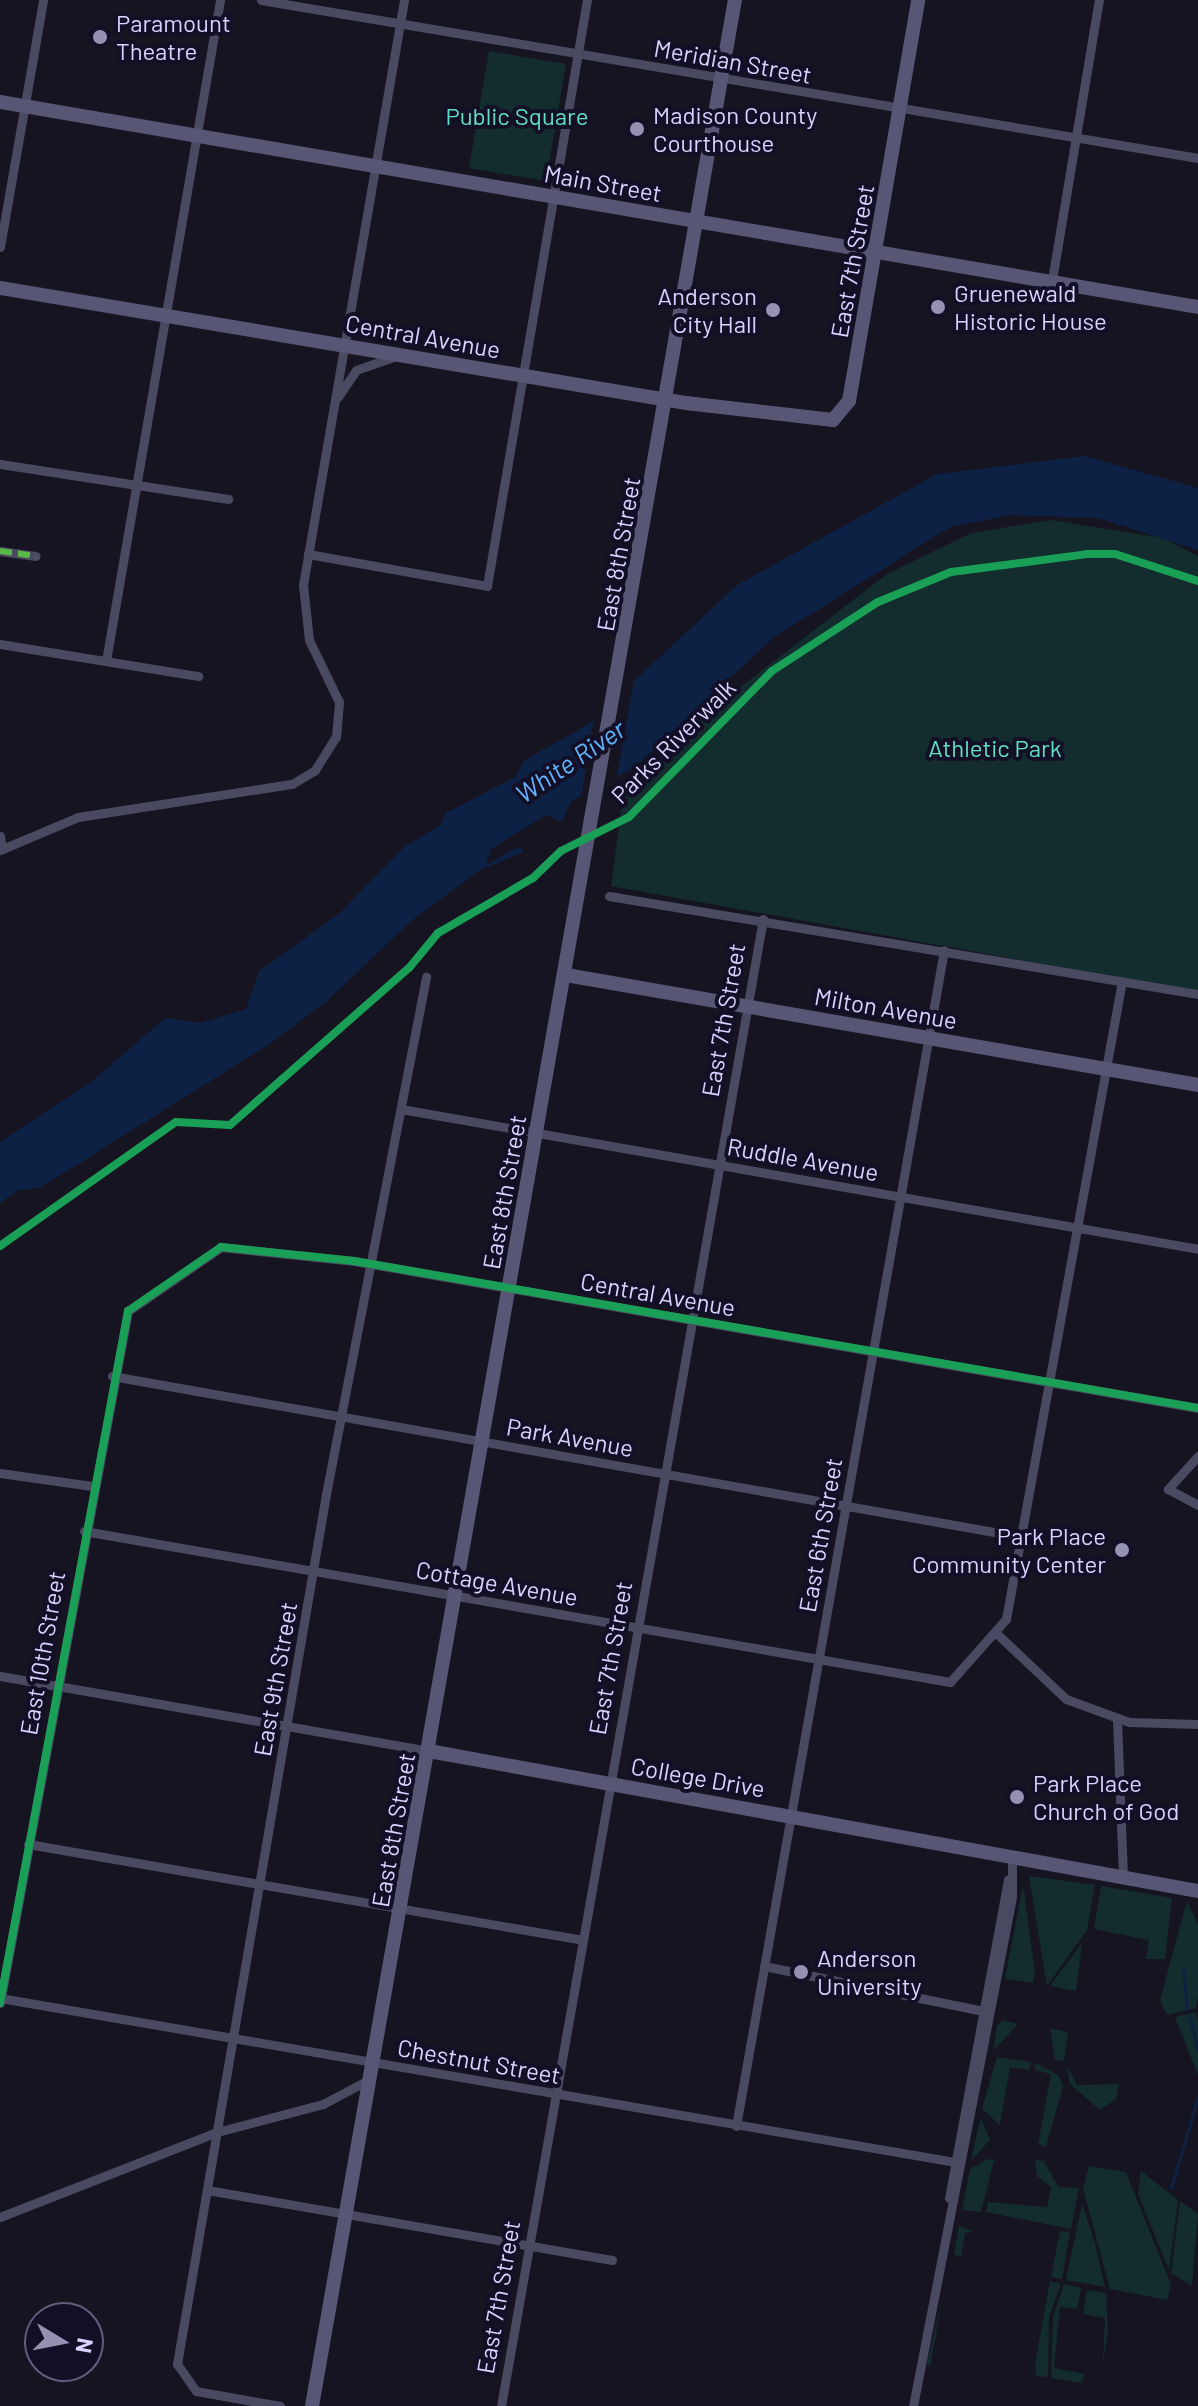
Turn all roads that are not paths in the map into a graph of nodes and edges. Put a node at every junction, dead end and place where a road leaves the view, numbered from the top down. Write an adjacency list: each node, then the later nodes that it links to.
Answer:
1 (43, 0): 13 (street)
2 (220, 0): 15 (street)
3 (261, 0): 9 (street, Meridian Street)
4 (404, 0): 9 (street)
5 (587, 0): 10 (street)
6 (735, 0): 11 (main road, East 8th Street)
7 (918, 0): 14 (main road, East 7th Street)
8 (1099, 0): 16 (street)
9 (400, 24): 10 (street, Meridian Street); 18 (street)
10 (578, 54): 11 (street, Meridian Street); 19 (street)
11 (722, 79): 14 (street, Meridian Street); 20 (main road, East 8th Street)
12 (0, 102): 13 (main road, Main Street)
13 (25, 106): 15 (main road, Main Street); 21 (street)
14 (900, 110): 16 (street, Meridian Street); 22 (main road, East 7th Street)
15 (196, 136): 18 (main road, Main Street); 26 (street)
16 (1076, 140): 17 (street, Meridian Street); 23 (street)
17 (1198, 158)
18 (375, 167): 19 (main road, Main Street); 27 (street)
19 (554, 197): 20 (main road, Main Street); 29 (street)
20 (696, 222): 22 (main road, Main Street); 30 (main road, East 8th Street)
21 (0, 247)
22 (878, 252): 23 (main road, Main Street); 31 (main road, East 7th Street)
23 (1052, 280): 25 (main road, Main Street)
24 (0, 288): 26 (main road, Central Avenue)
25 (1198, 307)
26 (166, 316): 27 (main road, Central Avenue); 34 (street)
27 (345, 345): 28 (main road, Central Avenue); 32 (street)
28 (415, 356): 29 (main road, Central Avenue); 32 (street)
29 (523, 375): 30 (main road, Central Avenue); 37 (street)
30 (667, 406): 31 (main road, Central Avenue); 47 (main road, East 8th Street)
31 (838, 417)
32 (331, 420): 37 (street)
33 (0, 464): 34 (street)
34 (136, 485): 35 (street); 40 (street)
35 (228, 499)
36 (0, 551): 38 (street)
37 (308, 554): 43 (street)
38 (36, 556)
39 (0, 644): 40 (street)
40 (106, 661): 41 (street)
41 (198, 676)
42 (0, 836): 43 (street)
43 (1, 850)
44 (609, 896): 45 (street)
45 (763, 919): 46 (street); 51 (street, East 7th Street)
46 (944, 950): 49 (street); 52 (street, East 6th Street)
47 (566, 975): 51 (main road, Milton Avenue); 56 (main road, East 8th Street)
48 (426, 977): 55 (street, East 9th Street)
49 (1122, 981): 50 (street); 53 (street)
50 (1198, 994)
51 (748, 1006): 52 (main road, Milton Avenue); 57 (street, East 7th Street)
52 (928, 1038): 53 (main road, Milton Avenue); 58 (street, East 6th Street)
53 (1107, 1069): 54 (main road, Milton Avenue); 59 (street)
54 (1198, 1085)
55 (401, 1109): 56 (street, Ruddle Avenue); 61 (street, East 9th Street)
56 (537, 1133): 57 (street, Ruddle Avenue); 62 (main road, East 8th Street)
57 (720, 1165): 58 (street, Ruddle Avenue); 64 (street, East 7th Street)
58 (900, 1197): 59 (street, Ruddle Avenue); 65 (street, East 6th Street)
59 (1078, 1228): 60 (street, Ruddle Avenue); 67 (street)
60 (1198, 1249)
61 (370, 1264): 62 (street, Central Avenue); 63 (street, Central Avenue); 69 (street, East 9th Street)
62 (510, 1288): 64 (street, Central Avenue); 70 (main road, East 8th Street)
63 (128, 1311): 66 (street, East 10th Street)
64 (692, 1321): 65 (street, Central Avenue); 73 (street, East 7th Street)
65 (873, 1352): 67 (street, Central Avenue); 75 (street, East 6th Street)
66 (112, 1376): 69 (street, Park Avenue); 74 (street, East 10th Street)
67 (1050, 1381): 68 (street, Central Avenue); 78 (street)
68 (1198, 1408)
69 (342, 1418): 70 (street, Park Avenue); 79 (street, East 9th Street)
70 (483, 1442): 73 (street, Park Avenue); 80 (main road, East 8th Street)
71 (1198, 1456): 76 (street)
72 (0, 1473): 74 (street)
73 (665, 1474): 75 (street, Park Avenue); 81 (street, East 7th Street)
74 (92, 1486): 77 (street, East 10th Street)
75 (846, 1504): 78 (street, Park Avenue); 83 (street, East 6th Street)
76 (1198, 1505)
77 (84, 1531): 79 (street, Cottage Avenue); 85 (street, East 10th Street)
78 (1022, 1537): 82 (street)
79 (314, 1571): 80 (street, Cottage Avenue); 88 (street, East 9th Street)
80 (456, 1596): 81 (street, Cottage Avenue); 89 (main road, East 8th Street)
81 (638, 1628): 83 (street, Cottage Avenue); 90 (street, East 7th Street)
82 (995, 1632): 83 (street, Cottage Avenue); 86 (street)
83 (819, 1659): 91 (street, East 6th Street)
84 (0, 1676): 85 (street, College Drive)
85 (56, 1686): 88 (street, College Drive); 92 (street, East 10th Street)
86 (1117, 1720): 87 (street); 94 (street)
87 (1198, 1724)
88 (288, 1727): 89 (street, College Drive); 95 (street, East 9th Street)
89 (429, 1751): 90 (main road, College Drive); 97 (main road, East 8th Street)
90 (611, 1784): 91 (main road, College Drive); 98 (street, East 7th Street)
91 (791, 1816): 93 (main road, College Drive); 99 (street, East 6th Street)
92 (28, 1844): 95 (street); 100 (street, East 10th Street)
93 (1012, 1855): 94 (main road, College Drive); 101 (street)
94 (1123, 1876): 96 (main road, College Drive)
95 (258, 1885): 97 (street); 102 (street, East 9th Street)
96 (1198, 1891)
97 (401, 1910): 98 (street); 103 (main road, East 8th Street)
98 (583, 1940): 105 (street, East 7th Street)
99 (764, 1966): 101 (street); 106 (street, East 6th Street)
100 (0, 1999): 102 (street, Chestnut Street)
101 (985, 2012): 117 (street)
102 (233, 2038): 103 (street, Chestnut Street); 107 (street, East 9th Street)
103 (373, 2062): 104 (main road, East 8th Street); 105 (street, Chestnut Street)
104 (370, 2079): 107 (street); 110 (main road, East 8th Street)
105 (556, 2095): 106 (street, Chestnut Street); 112 (street, East 7th Street)
106 (736, 2126): 108 (street, Chestnut Street)
107 (217, 2132): 109 (street, East 9th Street); 111 (street)
108 (950, 2161)
109 (207, 2190): 110 (street); 114 (street, East 9th Street)
110 (348, 2214): 112 (street); 115 (main road, East 8th Street)
111 (0, 2217)
112 (529, 2245): 113 (street); 116 (street, East 7th Street)
113 (612, 2260)
114 (280, 2406)
115 (312, 2406)
116 (501, 2406)
117 (913, 2406)

